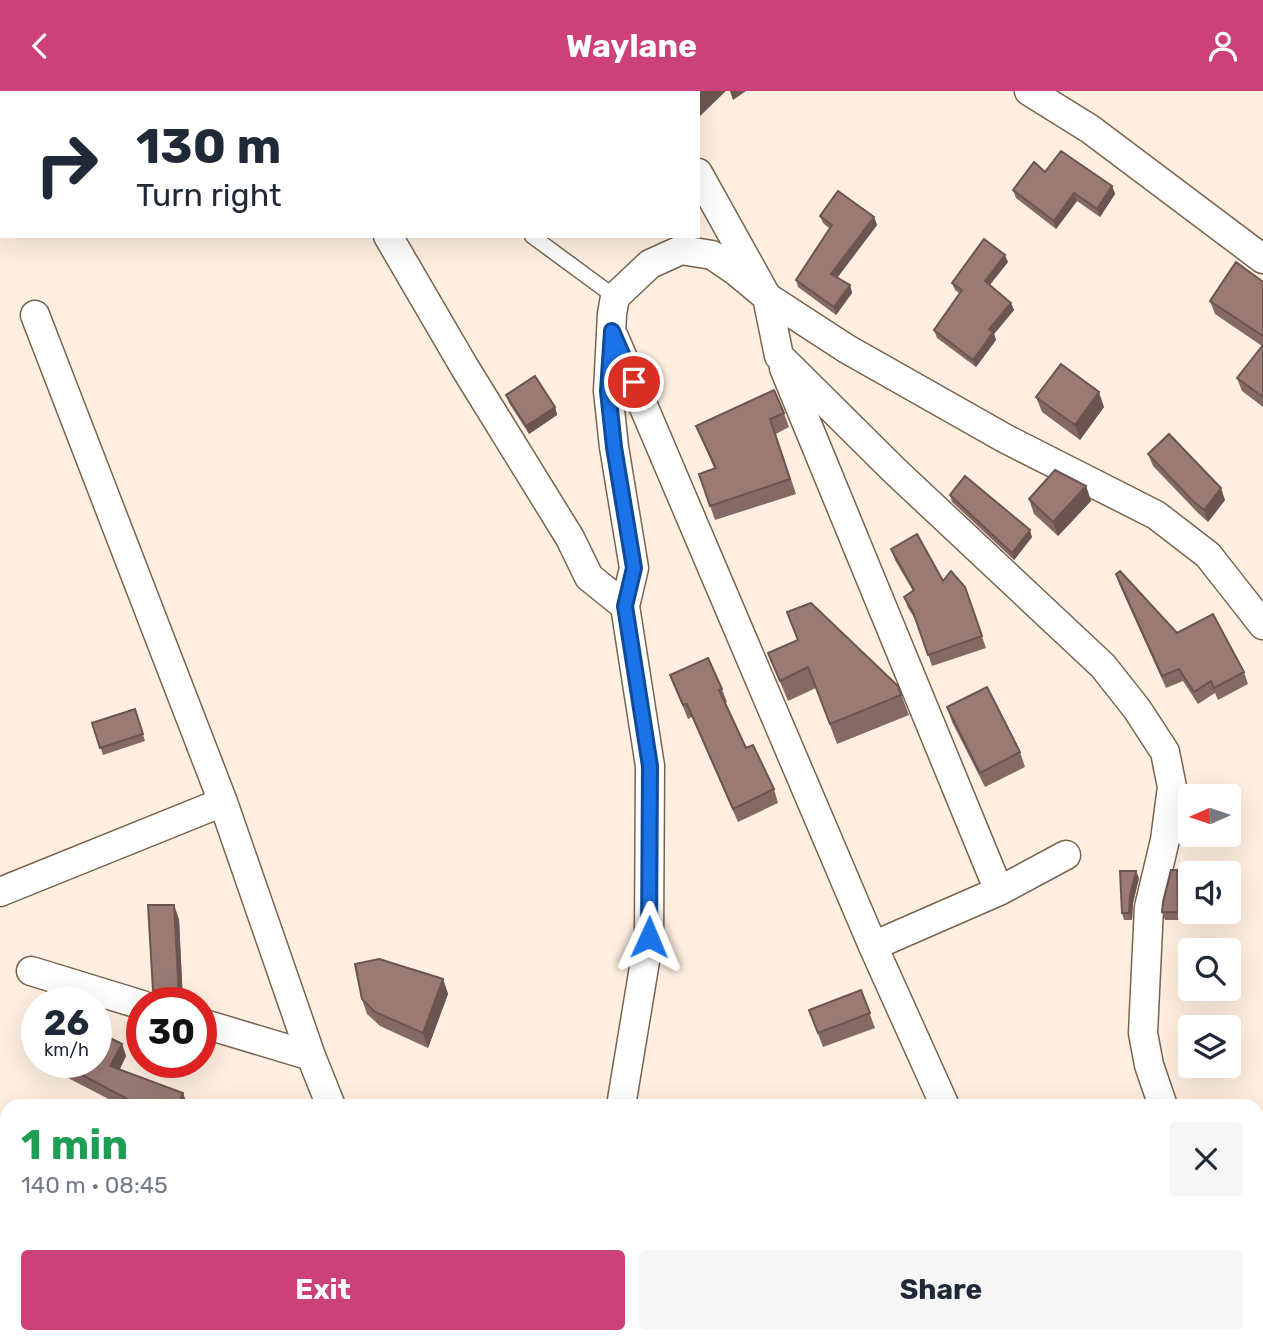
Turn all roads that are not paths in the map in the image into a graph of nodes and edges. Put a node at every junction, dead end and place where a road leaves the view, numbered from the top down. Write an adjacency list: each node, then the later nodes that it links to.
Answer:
1 (1029, 91): 5 (street)
2 (700, 177): 7 (street)
3 (389, 238): 11 (street)
4 (535, 238): 6 (lane)
5 (1263, 259)
6 (615, 297): 7 (street); 9 (street)
7 (768, 297): 10 (street); 12 (street)
8 (35, 316): 13 (street)
9 (612, 331): 11 (street); 17 (street)
10 (779, 356): 15 (street); 25 (street)
11 (625, 606): 23 (street)
12 (1263, 625)
13 (223, 802): 16 (street); 21 (street)
14 (1066, 855): 15 (street)
15 (999, 891): 17 (street)
16 (0, 892)
17 (873, 946): 24 (street)
18 (31, 971): 19 (street)
19 (126, 1000)
20 (217, 1028): 21 (street)
21 (311, 1056): 22 (street)
22 (328, 1099)
23 (622, 1099)
24 (942, 1099)
25 (1161, 1099)

